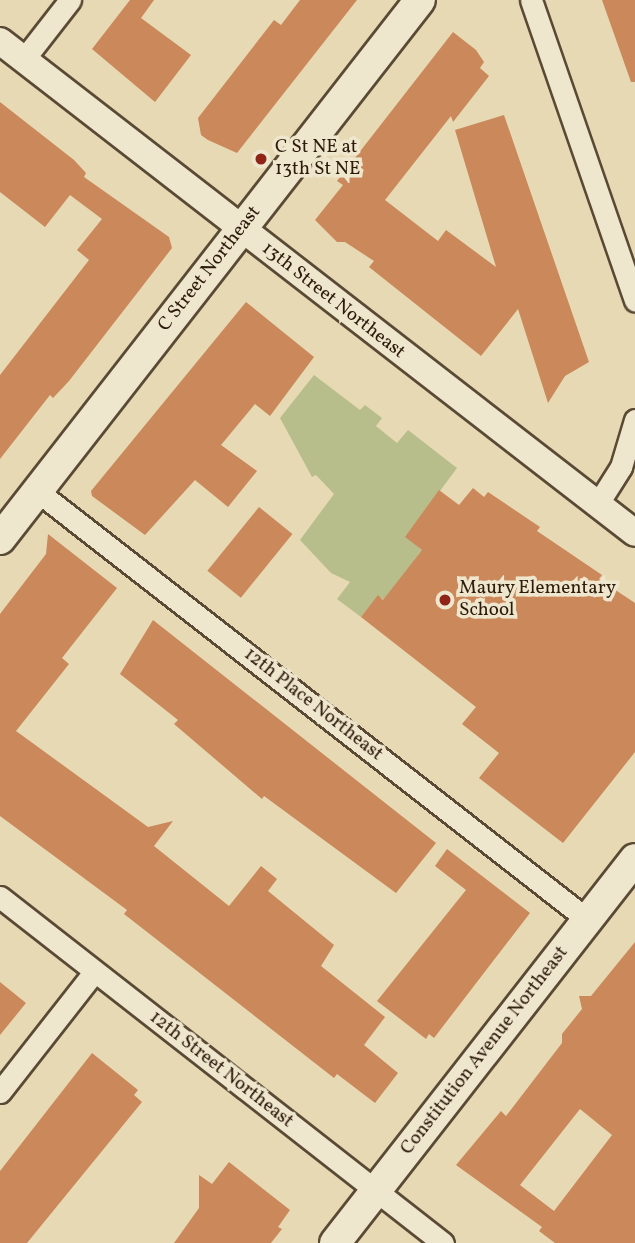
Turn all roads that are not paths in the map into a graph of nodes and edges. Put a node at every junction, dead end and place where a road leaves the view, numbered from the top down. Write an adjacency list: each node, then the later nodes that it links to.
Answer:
1 (69, 0): 5 (street)
2 (421, 0): 6 (main road, C Street Northeast)
3 (531, 0): 7 (street)
4 (0, 41): 5 (street, 13th Street Northeast)
5 (24, 59): 6 (street, 13th Street Northeast)
6 (241, 230): 9 (main road, C Street Northeast); 10 (street, 13th Street Northeast)
7 (635, 302)
8 (635, 420): 10 (street)
9 (37, 491): 12 (main road, C Street Northeast); 15 (street, 12th Place Northeast)
10 (597, 505): 11 (street, 13th Street Northeast)
11 (635, 533)
12 (0, 539)
13 (635, 859): 15 (main road, Constitution Avenue Northeast)
14 (0, 897): 16 (street, 12th Street Northeast)
15 (587, 920): 18 (main road, Constitution Avenue Northeast)
16 (94, 972): 17 (street); 18 (street, 12th Street Northeast)
17 (0, 1092)
18 (376, 1191): 19 (main road, Constitution Avenue Northeast); 20 (street, 12th Street Northeast)
19 (335, 1243)
20 (443, 1243)

